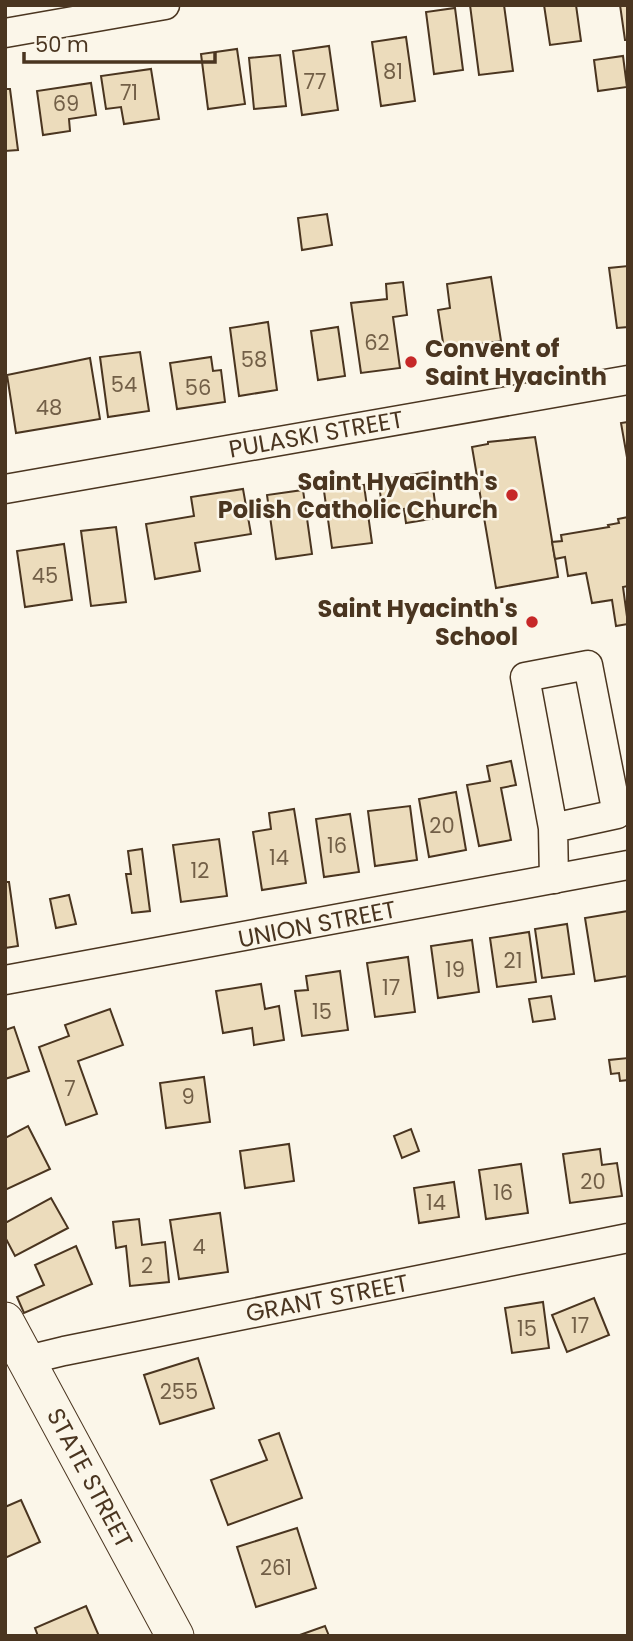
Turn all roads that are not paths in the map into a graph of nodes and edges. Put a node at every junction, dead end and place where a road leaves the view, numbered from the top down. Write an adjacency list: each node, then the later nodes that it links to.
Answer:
1 (165, 5): 2 (street)
2 (5, 33)
3 (628, 380): 4 (street, PULASKI STREET)
4 (5, 489)
5 (553, 828): 5 (street); 7 (street)
6 (628, 865): 7 (street, UNION STREET)
7 (554, 879): 8 (street, UNION STREET)
8 (5, 980)
9 (628, 1238): 11 (street, GRANT STREET)
10 (5, 1321): 11 (main road, STATE STREET)
11 (27, 1360): 12 (main road, STATE STREET)
12 (175, 1636)

